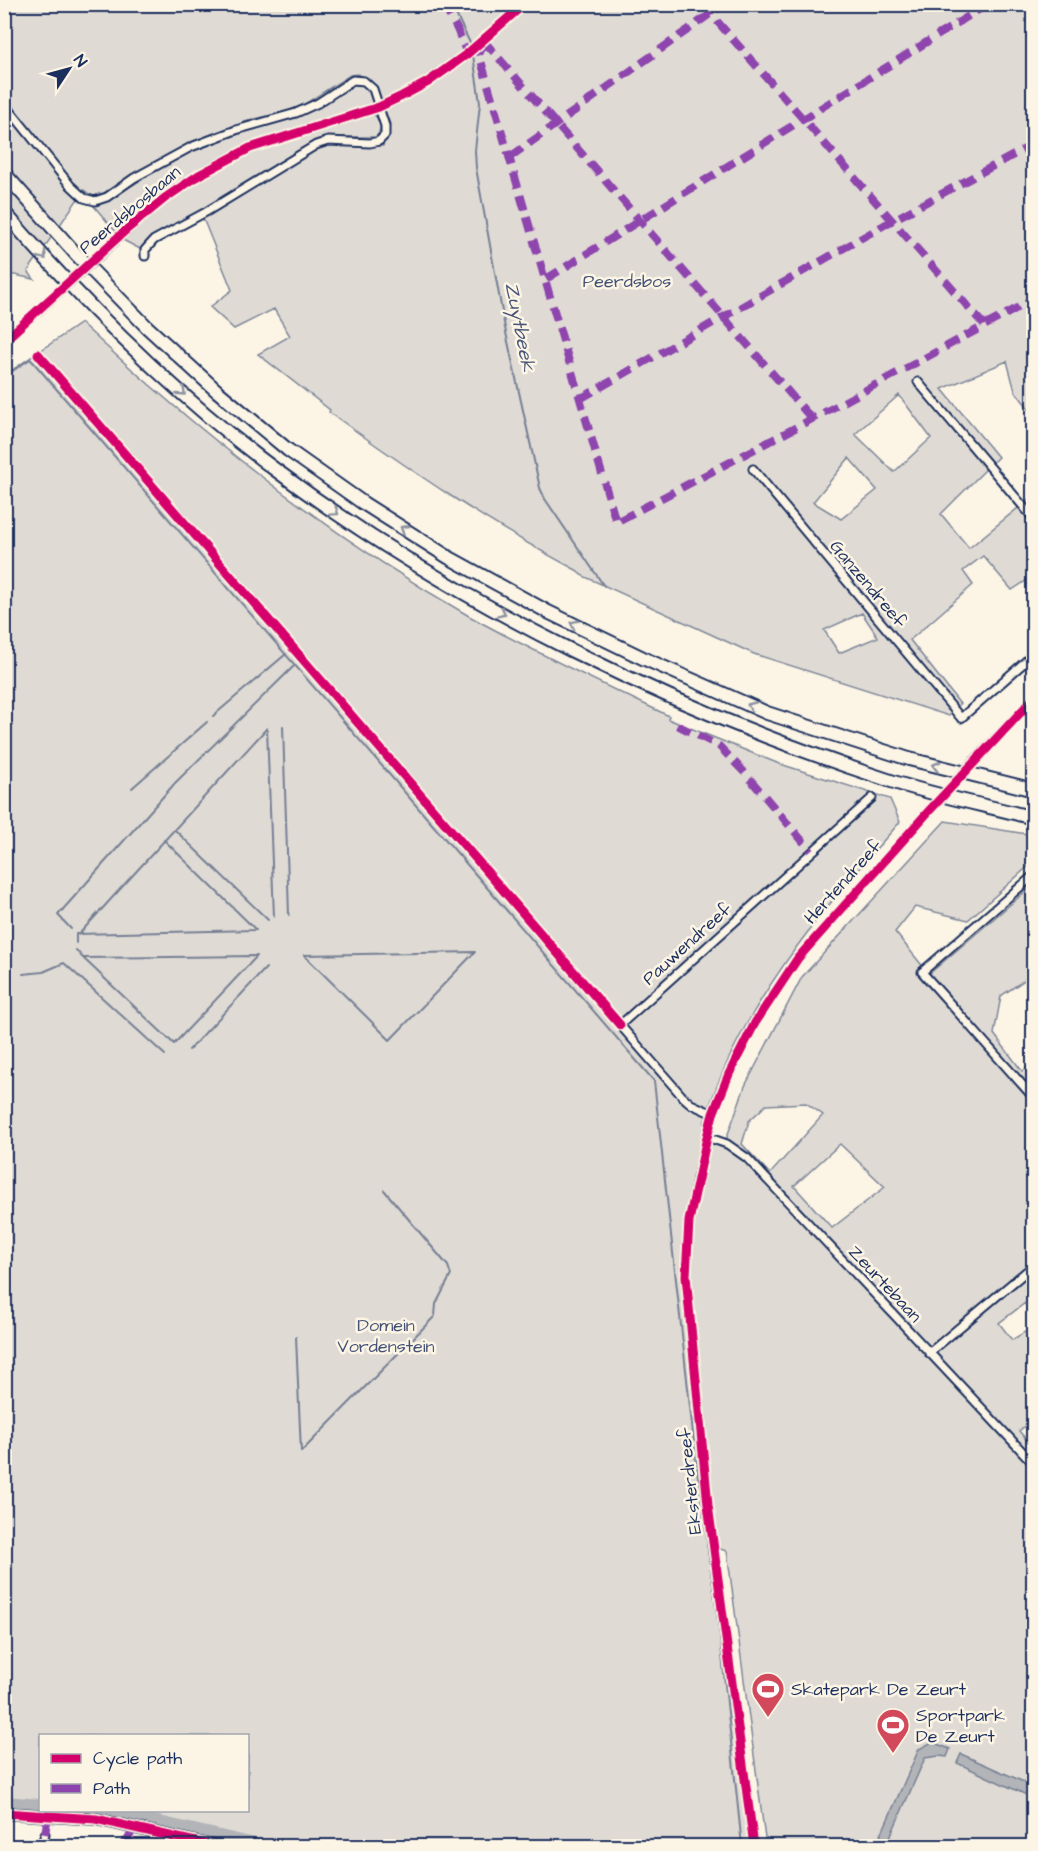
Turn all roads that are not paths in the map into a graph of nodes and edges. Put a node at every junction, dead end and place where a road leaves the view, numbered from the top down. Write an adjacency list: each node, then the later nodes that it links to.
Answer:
1 (428, 82): 3 (street, Peerdsbosbaan)
2 (4, 103): 3 (street, Peerdsbosbaan)
3 (379, 107): 6 (street, Peerdsbosbaan); 7 (street, Peerdsbosbaan, bridge)
4 (4, 173): 13 (highway, one-way to 4)
5 (4, 212): 15 (highway, one-way to 15)
6 (145, 256)
7 (4, 341)
8 (918, 382): 10 (street)
9 (753, 469): 11 (street, Ganzendreef)
10 (1034, 519)
11 (1034, 654)
12 (1034, 698): 18 (street, Hertendreef, bridge)
13 (1034, 790)
14 (872, 798): 18 (street, Pauwendreef)
15 (1034, 818)
16 (1034, 875): 17 (street)
17 (1034, 1098)
18 (713, 1114): 19 (street, Eksterdreef)
19 (707, 1137): 21 (street, Zeurtebaan); 27 (street, Eksterdreef)
20 (1034, 1265): 21 (street)
21 (929, 1353): 22 (street, Zeurtebaan)
22 (1034, 1464)
23 (4, 1813): 26 (main road)
24 (45, 1834): 25 (street)
25 (41, 1846)
26 (213, 1846)
27 (754, 1846)

